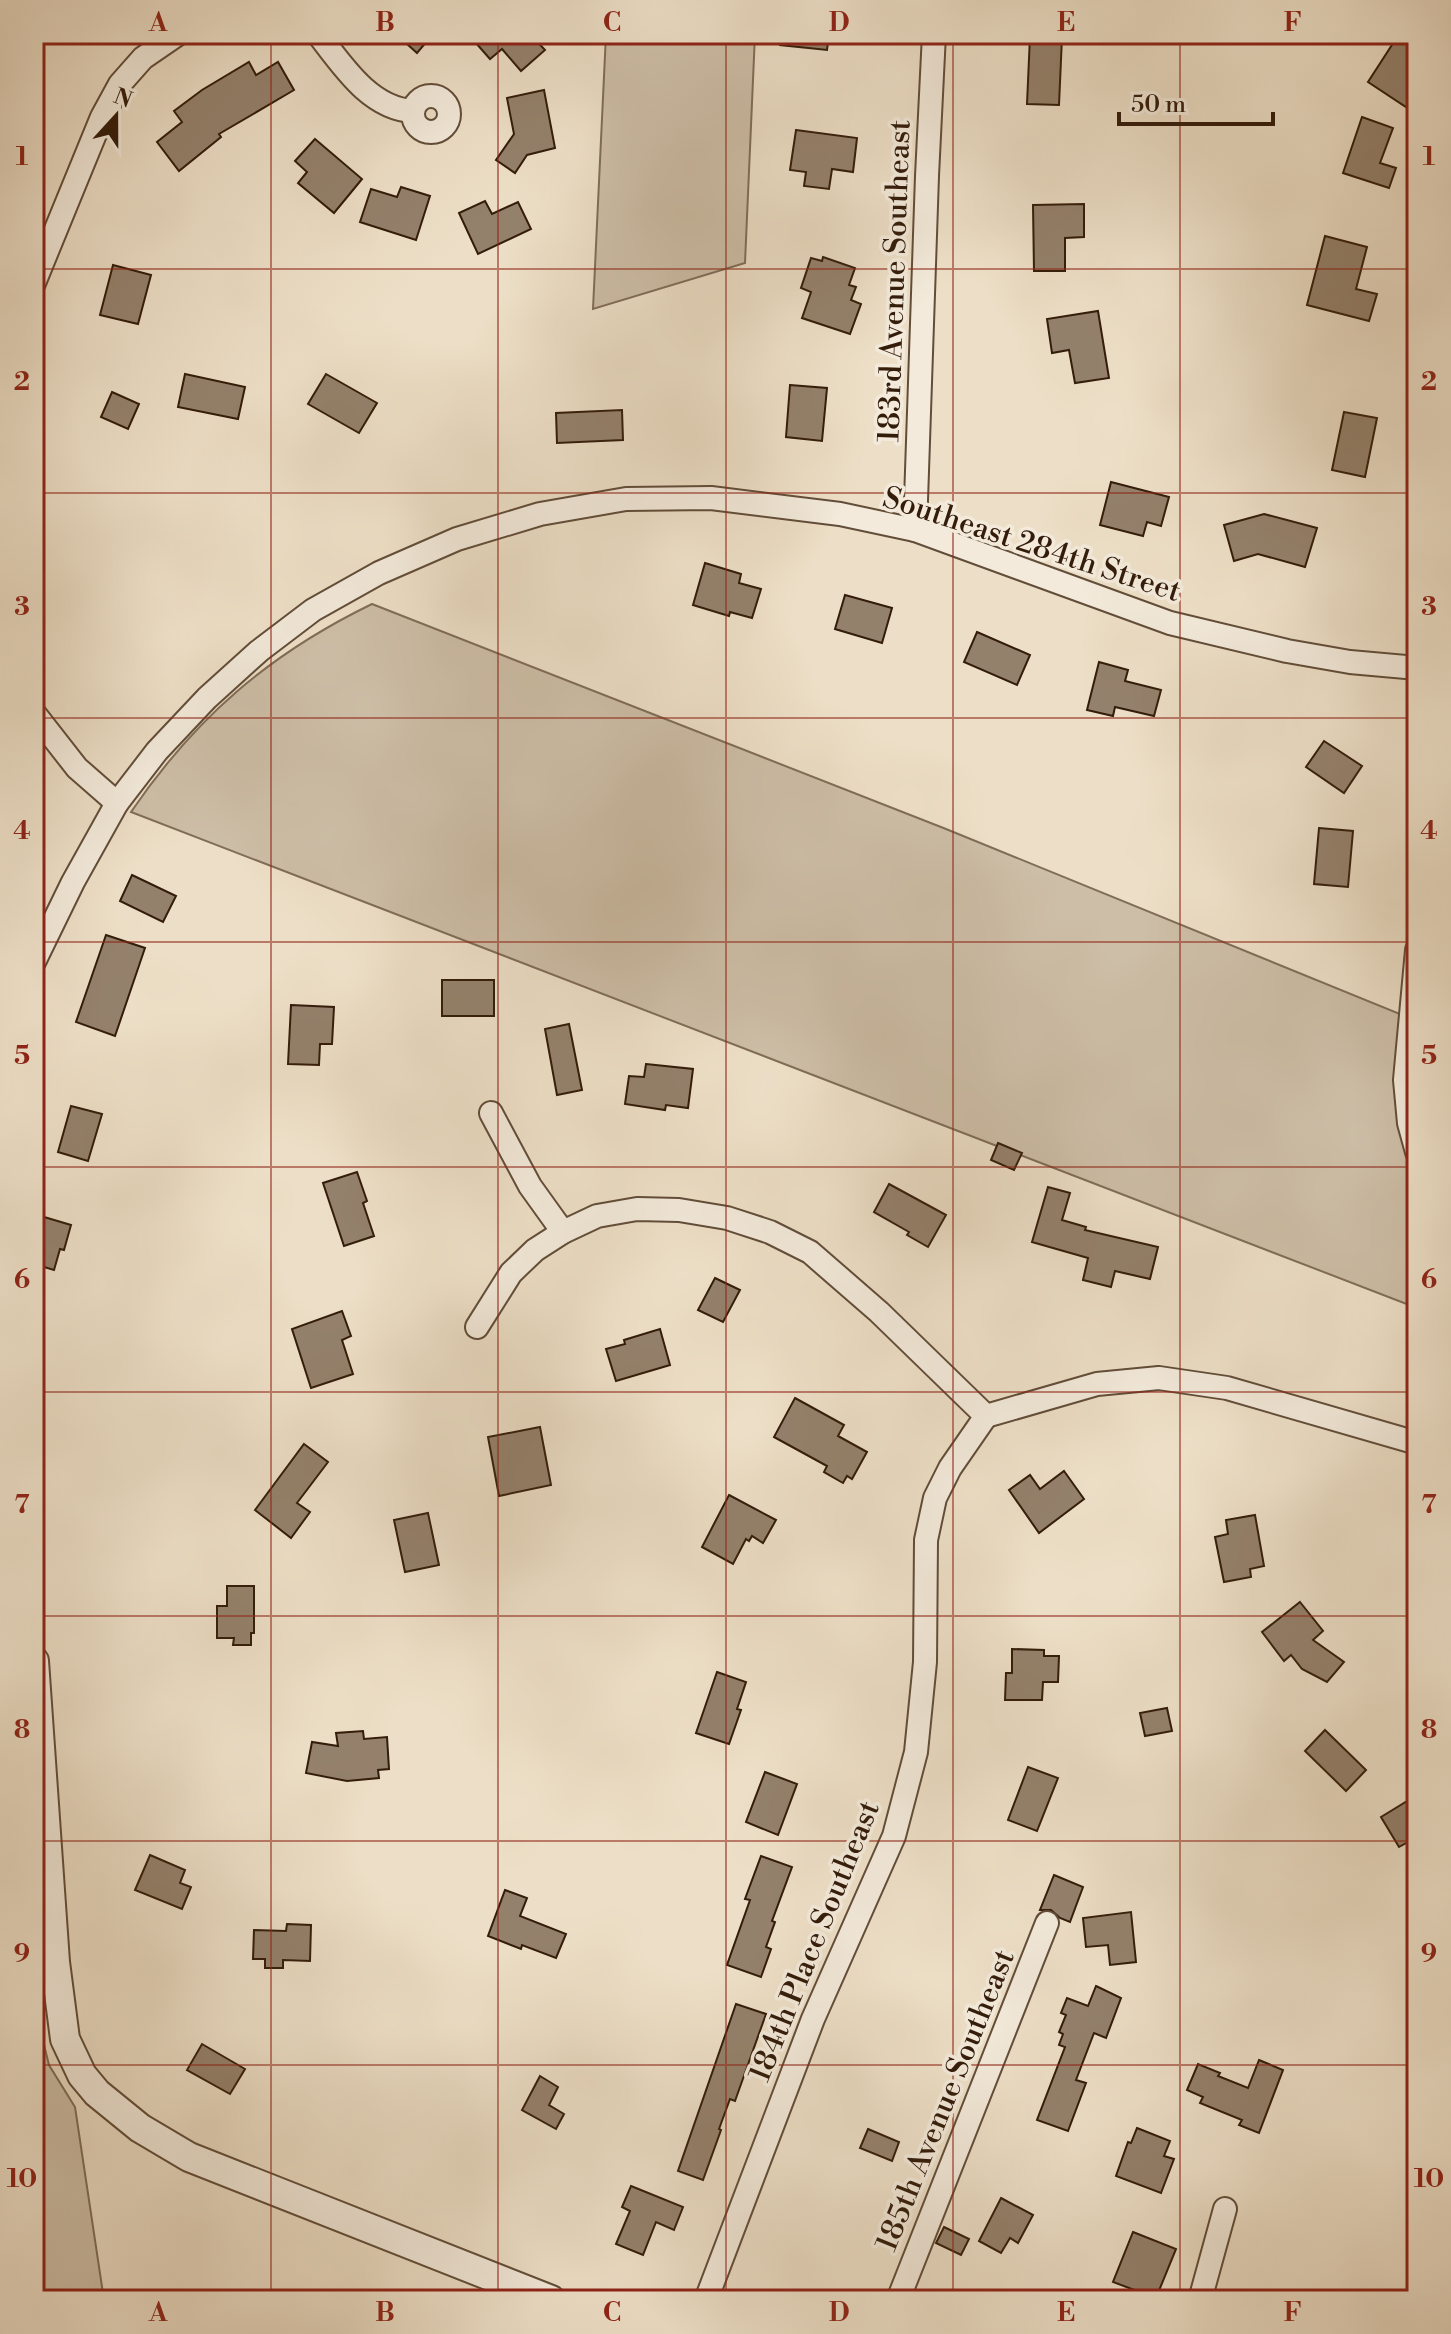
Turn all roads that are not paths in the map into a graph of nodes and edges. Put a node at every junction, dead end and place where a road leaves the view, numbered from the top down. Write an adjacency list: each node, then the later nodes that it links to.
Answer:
1 (178, 34): 5 (street)
2 (318, 34): 4 (street)
3 (934, 34): 6 (street, 183rd Avenue Southeast)
4 (413, 111)
5 (34, 283)
6 (915, 530): 7 (street, Southeast 284th Street); 9 (street, Southeast 284th Street)
7 (1417, 668)
8 (34, 713): 9 (street)
9 (117, 803): 11 (street, Southeast 284th Street)
10 (1417, 950): 13 (street)
11 (34, 962)
12 (491, 1113): 14 (street)
13 (1417, 1152)
14 (563, 1232): 15 (street); 16 (street)
15 (477, 1327)
16 (986, 1416): 17 (street); 22 (street, 184th Place Southeast)
17 (1417, 1443)
18 (34, 1661): 21 (street)
19 (1047, 1923): 23 (street, 185th Avenue Southeast)
20 (1225, 2209): 24 (street)
21 (551, 2300)
22 (706, 2300)
23 (898, 2300)
24 (1200, 2300)

